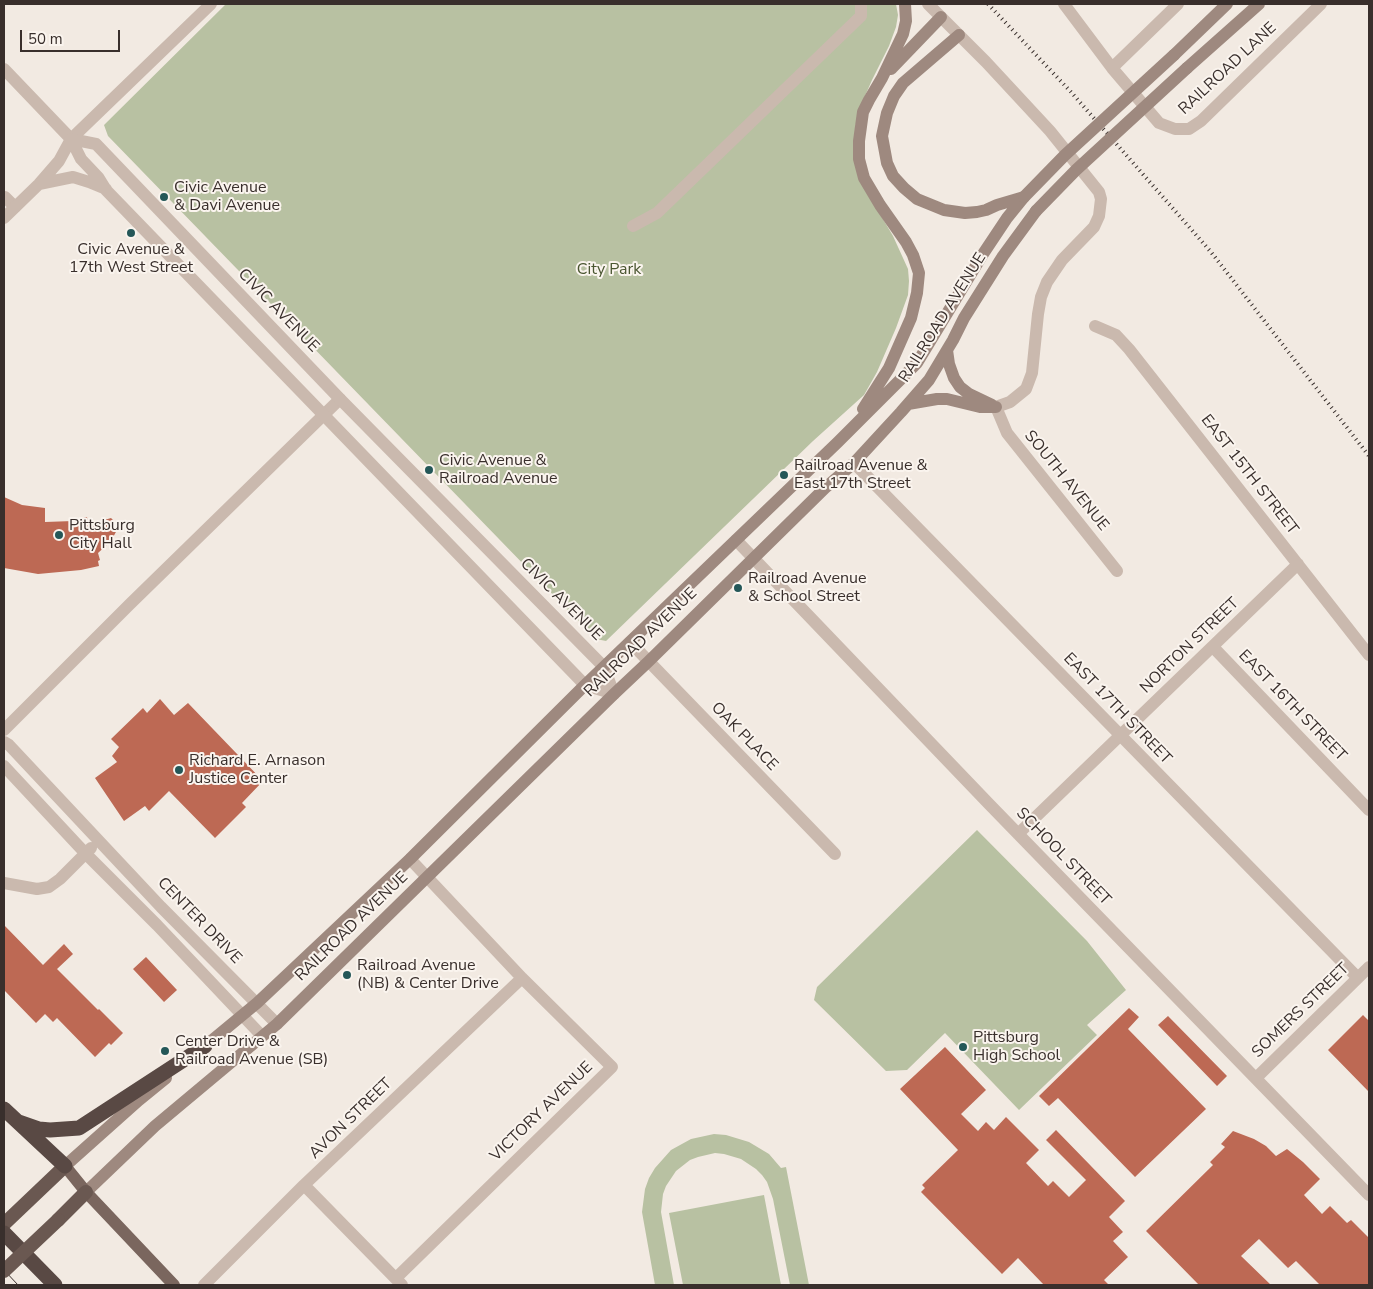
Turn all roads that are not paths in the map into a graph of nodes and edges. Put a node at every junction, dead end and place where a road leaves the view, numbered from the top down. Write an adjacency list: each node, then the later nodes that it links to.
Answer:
1 (211, 4): 15 (street)
2 (861, 4): 22 (street)
3 (905, 4): 14 (main road)
4 (928, 4): 10 (street)
5 (1064, 4): 12 (street, RAILROAD LANE)
6 (1178, 4): 12 (street)
7 (1227, 4): 18 (main road, RAILROAD AVENUE, bridge)
8 (1259, 4): 24 (main road, RAILROAD AVENUE, bridge)
9 (1321, 4): 12 (street, RAILROAD LANE)
10 (941, 17): 11 (street); 14 (main road)
11 (958, 35): 18 (main road); 27 (street)
12 (1112, 68)
13 (4, 69): 15 (street)
14 (882, 78): 29 (main road)
15 (71, 139): 16 (street); 17 (street); 25 (street, CIVIC AVENUE)
16 (39, 184): 17 (street); 20 (street)
17 (106, 190): 28 (street)
18 (1024, 197): 29 (main road, RAILROAD AVENUE)
19 (4, 198): 20 (street)
20 (15, 207): 21 (street)
21 (4, 218)
22 (633, 226)
23 (1094, 326): 33 (street, EAST 15TH STREET)
24 (947, 350): 26 (main road, RAILROAD AVENUE); 27 (main road)
25 (340, 400): 28 (street); 39 (street, CIVIC AVENUE)
26 (908, 404): 27 (main road); 30 (main road, RAILROAD AVENUE)
27 (996, 407): 34 (street, SOUTH AVENUE)
28 (324, 415): 40 (street); 42 (street)
29 (843, 436): 31 (main road, RAILROAD AVENUE)
30 (854, 463): 32 (main road, RAILROAD AVENUE); 43 (street, EAST 17TH STREET)
31 (736, 540): 32 (street, SCHOOL STREET); 35 (main road, RAILROAD AVENUE)
32 (754, 559): 38 (main road, RAILROAD AVENUE); 47 (street, SCHOOL STREET)
33 (1298, 564): 36 (street, NORTON STREET); 37 (street, EAST 15TH STREET)
34 (1117, 571)
35 (630, 642): 38 (street, OAK PLACE); 39 (main road, RAILROAD AVENUE)
36 (1213, 647): 43 (street, NORTON STREET); 46 (street, EAST 16TH STREET)
37 (1369, 655)
38 (648, 662): 41 (main road, RAILROAD AVENUE); 50 (street, OAK PLACE)
39 (604, 667): 40 (main road, RAILROAD AVENUE); 41 (street, CIVIC AVENUE)
40 (586, 685): 41 (street); 51 (main road, RAILROAD AVENUE)
41 (614, 694): 52 (main road, RAILROAD AVENUE)
42 (4, 730)
43 (1121, 736): 47 (street, NORTON STREET); 56 (street, EAST 17TH STREET)
44 (4, 742): 48 (street, CENTER DRIVE)
45 (4, 766): 49 (street, CENTER DRIVE)
46 (1369, 810)
47 (1018, 834): 62 (street, SCHOOL STREET)
48 (99, 841): 49 (street); 57 (street, CENTER DRIVE)
49 (86, 854): 53 (street); 58 (street, CENTER DRIVE)
50 (835, 854)
51 (410, 859): 52 (street, VICTORY AVENUE); 57 (main road, RAILROAD AVENUE)
52 (427, 878): 55 (street, VICTORY AVENUE); 59 (main road, RAILROAD AVENUE)
53 (4, 883)
54 (1369, 967): 56 (street, SOMERS STREET)
55 (522, 978): 66 (street, AVON STREET); 72 (street, VICTORY AVENUE)
56 (1358, 978): 62 (street, SOMERS STREET)
57 (257, 1003): 58 (main road, RAILROAD AVENUE); 59 (street, CENTER DRIVE)
58 (242, 1015): 60 (street, CENTER DRIVE); 61 (main road, RAILROAD AVENUE)
59 (277, 1024): 60 (main road, RAILROAD AVENUE)
60 (262, 1036): 67 (main road, RAILROAD AVENUE)
61 (205, 1046): 64 (highway); 65 (main road, RAILROAD AVENUE)
62 (1256, 1078): 68 (street, SCHOOL STREET)
63 (4, 1109): 64 (highway)
64 (19, 1122): 65 (highway)
65 (66, 1166): 67 (main road); 69 (highway, RAILROAD AVENUE)
66 (304, 1185): 72 (street); 75 (street, AVON STREET)
67 (86, 1192): 71 (highway, RAILROAD AVENUE, bridge); 74 (main road)
68 (1369, 1195)
69 (4, 1224)
70 (4, 1233): 73 (highway)
71 (4, 1271)
72 (399, 1282)
73 (55, 1285)
74 (174, 1285)
75 (204, 1285)

